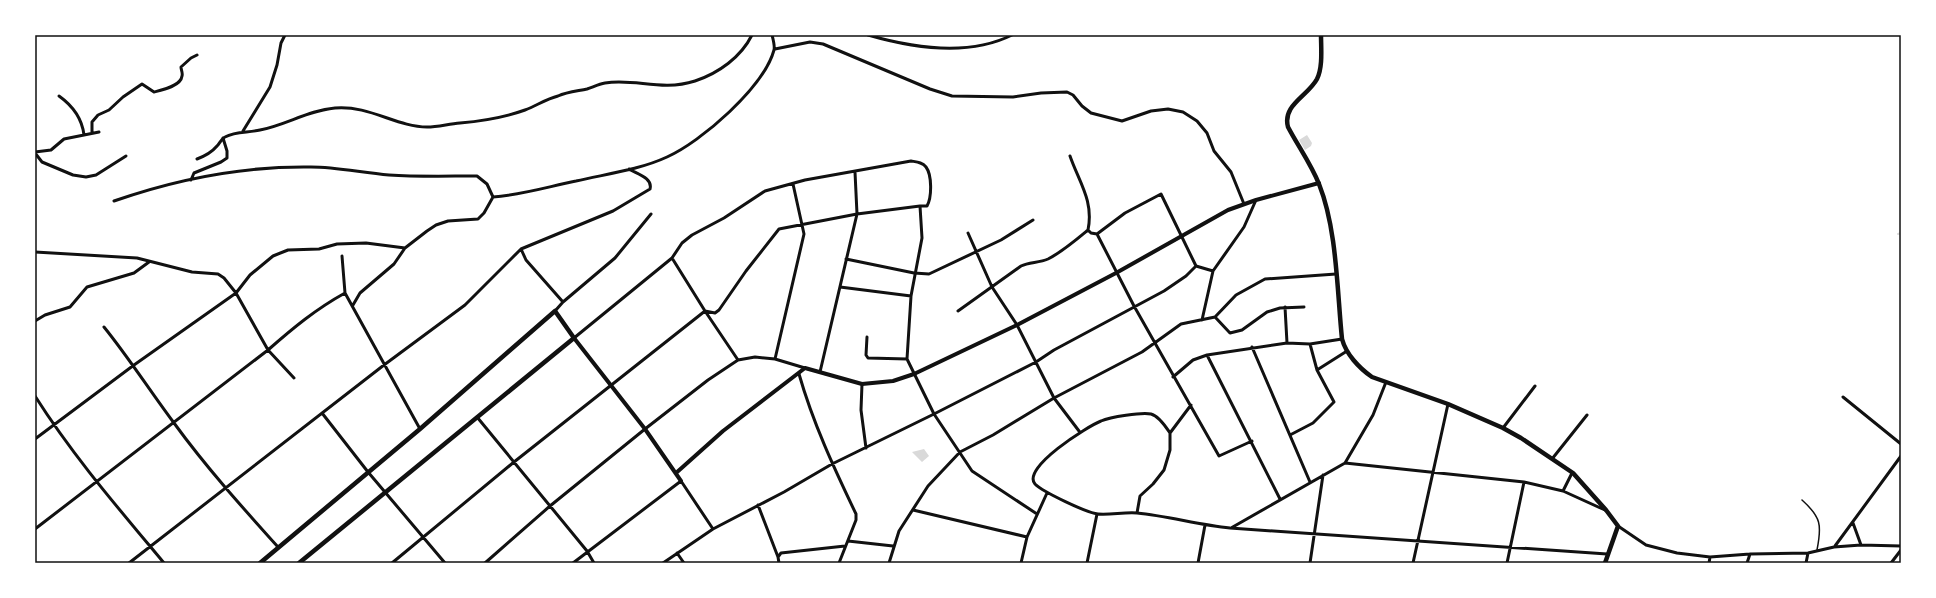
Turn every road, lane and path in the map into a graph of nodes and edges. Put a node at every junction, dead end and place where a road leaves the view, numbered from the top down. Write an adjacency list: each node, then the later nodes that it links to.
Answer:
1 (285, 35): 10 (street)
2 (752, 35): 10 (street)
3 (772, 35): 7 (street)
4 (868, 35): 5 (street)
5 (1012, 35)
6 (1321, 35): 23 (main road)
7 (775, 49): 19 (street); 27 (street)
8 (197, 55): 12 (street)
9 (58, 96): 13 (street)
10 (243, 131): 14 (street)
11 (100, 132): 12 (street)
12 (92, 133): 13 (street)
13 (84, 135): 15 (street)
14 (223, 137): 18 (street); 21 (street)
15 (35, 152): 16 (street)
16 (126, 156)
17 (1070, 156): 33 (street)
18 (197, 159)
19 (629, 169): 24 (street); 38 (street)
20 (855, 172): 22 (street); 28 (street); 30 (street)
21 (191, 180): 24 (street); 26 (street)
22 (793, 184): 32 (street); 42 (street)
23 (1319, 184): 25 (street); 49 (main road)
24 (492, 197): 37 (street)
25 (1256, 200): 27 (street); 46 (street)
26 (114, 201)
27 (1244, 204): 36 (street)
28 (920, 206): 30 (street); 47 (street)
29 (651, 214): 55 (street)
30 (857, 214): 32 (street); 43 (street)
31 (1033, 220): 40 (street)
32 (802, 226): 61 (street); 78 (street)
33 (1088, 230): 35 (street); 51 (street)
34 (968, 233): 40 (street)
35 (1097, 234): 36 (street); 48 (street)
36 (1180, 236): 45 (street); 48 (street)
37 (405, 248): 53 (street); 56 (street)
38 (521, 249): 55 (street); 83 (street)
39 (35, 252): 44 (street)
40 (976, 252): 47 (street); 51 (street)
41 (342, 256): 52 (street)
42 (672, 258): 61 (street); 69 (street)
43 (846, 259): 47 (street); 50 (street)
44 (149, 262): 53 (street); 65 (street)
45 (1196, 266): 46 (street); 57 (street)
46 (1212, 271): 64 (street)
47 (914, 273): 54 (street)
48 (1116, 273): 57 (street); 66 (street)
49 (1336, 274): 63 (street); 70 (main road)
50 (840, 287): 54 (street); 86 (street)
51 (992, 287): 62 (street); 66 (street)
52 (345, 293): 56 (street); 75 (street)
53 (236, 294): 75 (street); 82 (street)
54 (911, 296): 79 (street)
55 (563, 302): 60 (street)
56 (353, 305): 83 (street)
57 (1134, 306): 71 (street); 81 (street)
58 (1285, 307): 59 (street); 63 (street); 72 (street)
59 (1304, 307)
60 (555, 311): 69 (main road); 107 (main road)
61 (705, 311): 80 (street); 93 (street)
62 (958, 311)
63 (1215, 317): 64 (street)
64 (1202, 320): 71 (street)
65 (35, 321)
66 (1017, 325): 81 (street); 88 (street)
67 (104, 327): 82 (street)
68 (867, 337): 79 (street)
69 (574, 338): 93 (street); 103 (main road)
70 (1342, 338): 73 (street); 76 (main road)
71 (1155, 342): 89 (street); 97 (street)
72 (1287, 343): 73 (street); 74 (street)
73 (1310, 344): 85 (street)
74 (1252, 347): 77 (street); 111 (street)
75 (268, 350): 90 (street); 104 (street)
76 (1347, 351): 85 (street); 91 (main road)
77 (1207, 355): 89 (street); 113 (street)
78 (775, 359): 80 (street); 84 (street)
79 (907, 359): 88 (street)
80 (738, 360): 108 (street)
81 (1036, 362): 97 (street); 101 (street)
82 (134, 365): 104 (street); 105 (street)
83 (384, 365): 100 (street); 107 (street)
84 (805, 368): 86 (street); 87 (street)
85 (1317, 370): 111 (street)
86 (820, 372): 92 (street)
87 (799, 374): 121 (street); 125 (street)
88 (914, 374): 92 (street); 101 (street)
89 (1173, 377): 99 (street)
90 (294, 378)
91 (1386, 382): 98 (main road); 120 (street)
92 (862, 384): 115 (street)
93 (611, 386): 108 (street); 119 (street)
94 (1535, 386): 106 (street)
95 (35, 396): 105 (street)
96 (1843, 397): 114 (street)
97 (1054, 398): 109 (street); 116 (street)
98 (1448, 404): 106 (main road); 123 (street)
99 (1191, 405): 110 (street); 113 (street)
100 (322, 413): 122 (street); 131 (street)
101 (934, 414): 115 (street); 116 (street)
102 (1587, 415): 118 (street)
103 (477, 417): 119 (street); 133 (main road)
104 (174, 424): 127 (street); 131 (street)
105 (54, 425): 112 (street); 127 (street)
106 (1503, 428): 118 (main road)
107 (420, 429): 122 (main road)
108 (646, 429): 125 (street); 138 (street)
109 (1079, 432): 110 (street); 134 (street)
110 (1170, 433): 141 (street)
111 (1290, 435): 129 (street)
112 (35, 439)
113 (1252, 441): 135 (street)
114 (1901, 444)
115 (866, 448): 121 (street)
116 (960, 452): 139 (street); 142 (street)
117 (1901, 456): 144 (street)
118 (1552, 459): 124 (main road)
119 (514, 462): 138 (street); 151 (street)
120 (1346, 463): 123 (street); 126 (street)
121 (832, 464): 137 (street); 153 (street)
122 (368, 472): 133 (street); 160 (main road)
123 (1433, 472): 130 (street); 154 (street)
124 (1572, 473): 132 (street); 140 (main road)
125 (676, 474): 128 (street)
126 (1323, 475): 129 (street); 150 (street)
127 (95, 481): 148 (street); 156 (street)
128 (681, 481): 149 (street); 165 (street)
129 (1310, 482): 135 (street)
130 (1524, 482): 132 (street); 162 (street)
131 (226, 489): 156 (street); 160 (street)
132 (1563, 491): 140 (street)
133 (386, 493): 151 (street); 175 (main road)
134 (1047, 493): 142 (street); 143 (street)
135 (1280, 499): 147 (street)
136 (1802, 500): 163 (lane)
137 (758, 505): 149 (street); 170 (street)
138 (550, 506): 165 (street); 178 (street)
139 (913, 510): 152 (street); 158 (street)
140 (1606, 510): 146 (main road)
141 (1137, 513): 143 (street); 145 (street)
142 (1037, 514): 152 (street)
143 (1096, 514): 187 (street)
144 (1853, 523): 155 (street); 161 (street)
145 (1205, 526): 147 (street); 188 (street)
146 (1618, 526): 168 (main road); 171 (street)
147 (1230, 528): 150 (street)
148 (35, 529)
149 (713, 529): 166 (street)
150 (1314, 535): 154 (street); 189 (street)
151 (424, 537): 176 (street); 177 (street)
152 (1027, 537): 186 (street)
153 (848, 541): 157 (street); 158 (street)
154 (1418, 542): 162 (street); 190 (street)
155 (1861, 544): 159 (street); 161 (street)
156 (150, 546): 172 (street); 173 (street)
157 (844, 546): 170 (street); 184 (street)
158 (893, 546): 185 (street)
159 (1901, 546)
160 (278, 547): 174 (main road)
161 (1834, 547): 163 (street)
162 (1510, 548): 168 (street); 191 (street)
163 (1817, 550): 167 (street)
164 (1901, 550): 196 (street)
165 (587, 551): 179 (street); 180 (street)
166 (677, 552): 181 (street); 182 (street)
167 (1808, 553): 169 (street); 195 (street)
168 (1607, 554): 192 (main road)
169 (1750, 554): 171 (street); 194 (street)
170 (778, 556): 183 (street)
171 (1710, 557): 193 (street)
172 (130, 563)
173 (164, 563)
174 (260, 563)
175 (299, 563)
176 (392, 563)
177 (445, 563)
178 (485, 563)
179 (573, 563)
180 (594, 563)
181 (663, 563)
182 (684, 563)
183 (778, 563)
184 (838, 563)
185 (889, 563)
186 (1021, 563)
187 (1087, 563)
188 (1198, 563)
189 (1310, 563)
190 (1413, 563)
191 (1507, 563)
192 (1605, 563)
193 (1709, 563)
194 (1747, 563)
195 (1806, 563)
196 (1890, 563)

